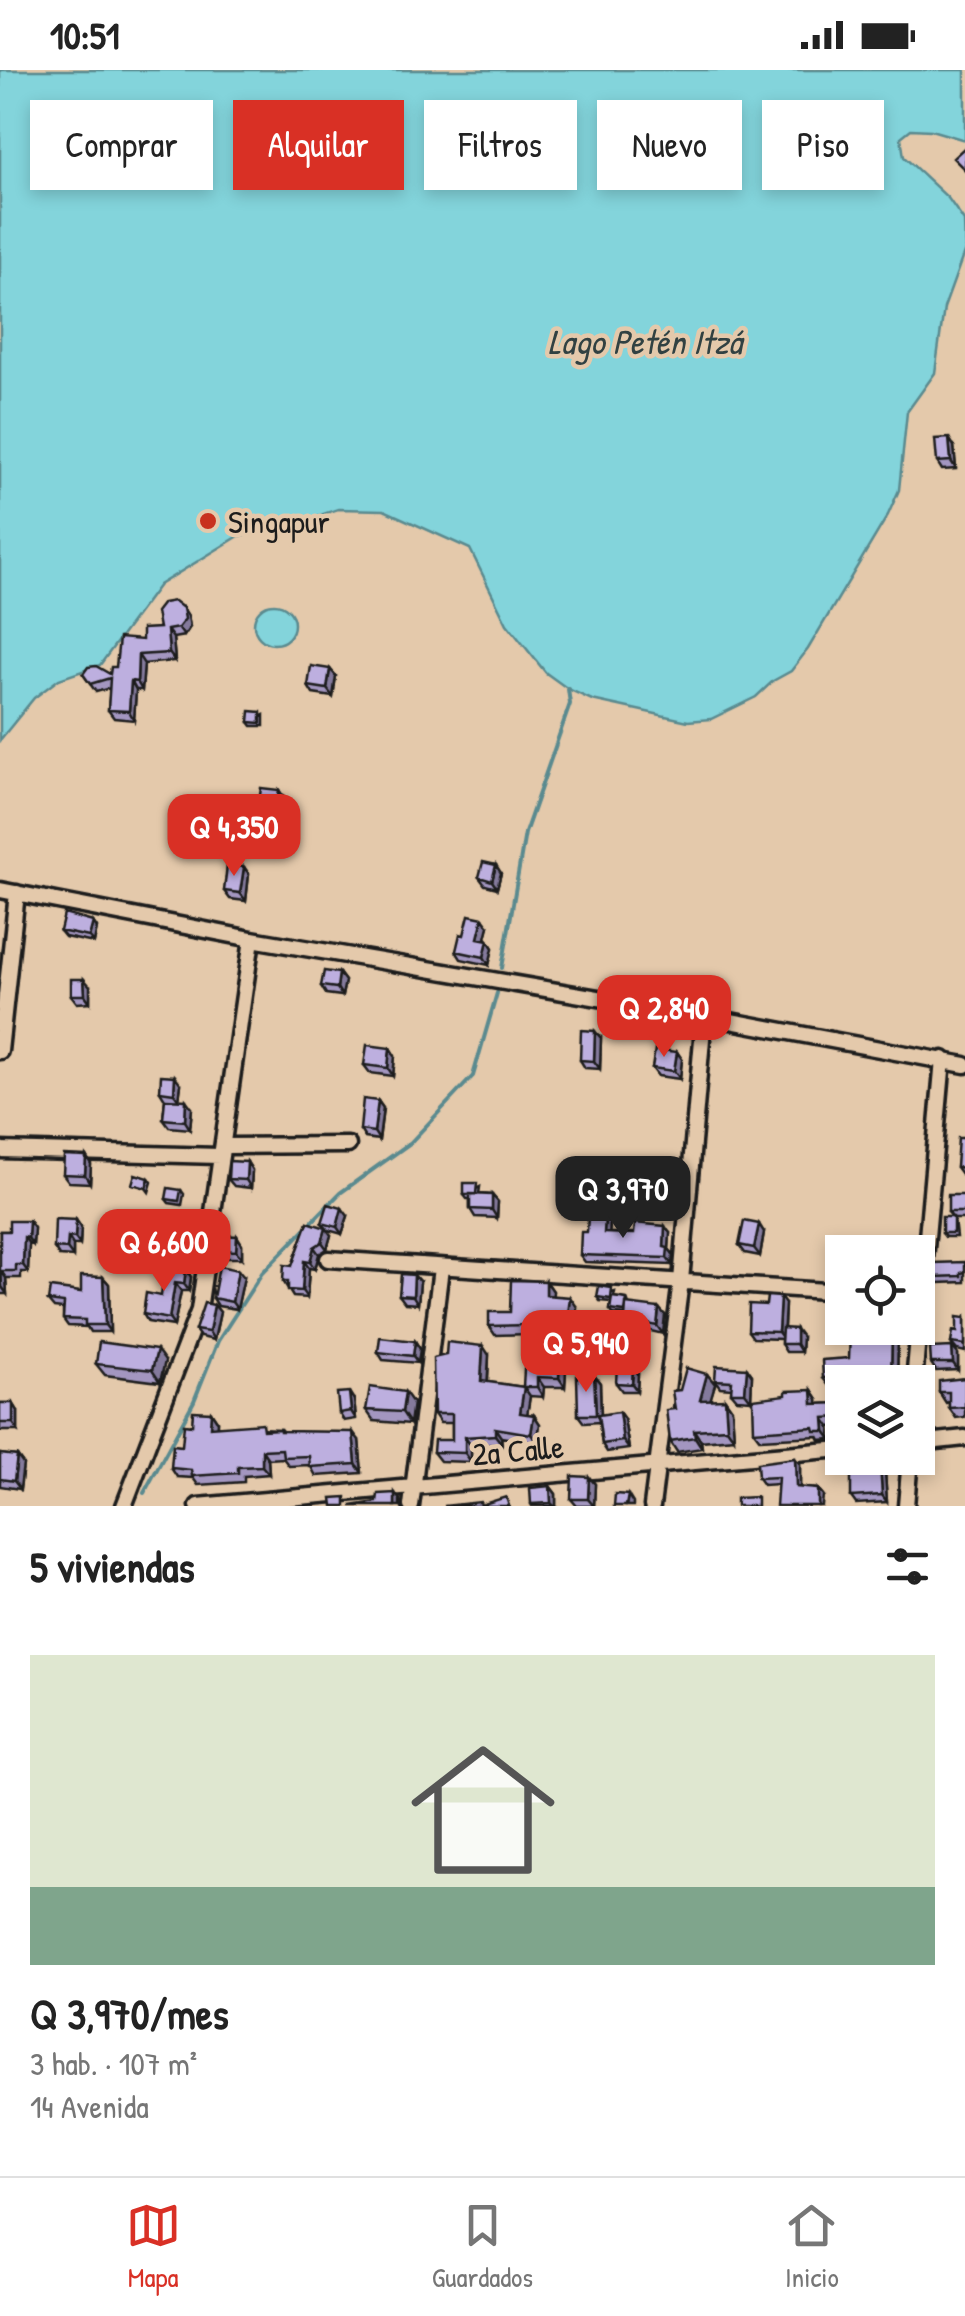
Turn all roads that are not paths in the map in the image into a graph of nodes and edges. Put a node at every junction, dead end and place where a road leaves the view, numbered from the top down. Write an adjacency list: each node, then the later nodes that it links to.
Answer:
1 (0, 890): 2 (street)
2 (17, 893): 3 (street); 5 (street)
3 (252, 939): 4 (street); 10 (street)
4 (704, 1016): 6 (street); 14 (street)
5 (0, 1051)
6 (943, 1058): 7 (street); 11 (street)
7 (965, 1065)
8 (348, 1145): 10 (street)
9 (0, 1150): 10 (street)
10 (221, 1151): 22 (street)
11 (924, 1235)
12 (328, 1259): 13 (street)
13 (441, 1268): 14 (street); 21 (street)
14 (681, 1281): 15 (street); 19 (street)
15 (825, 1291)
16 (965, 1438): 17 (street)
17 (935, 1441)
18 (825, 1450): 19 (street, 2a Calle)
19 (657, 1465): 21 (street, 2a Calle); 25 (street)
20 (909, 1475): 26 (street)
21 (412, 1486): 23 (street, 2a Calle); 24 (street)
22 (124, 1506)
23 (198, 1506)
24 (411, 1506)
25 (652, 1506)
26 (906, 1506)

